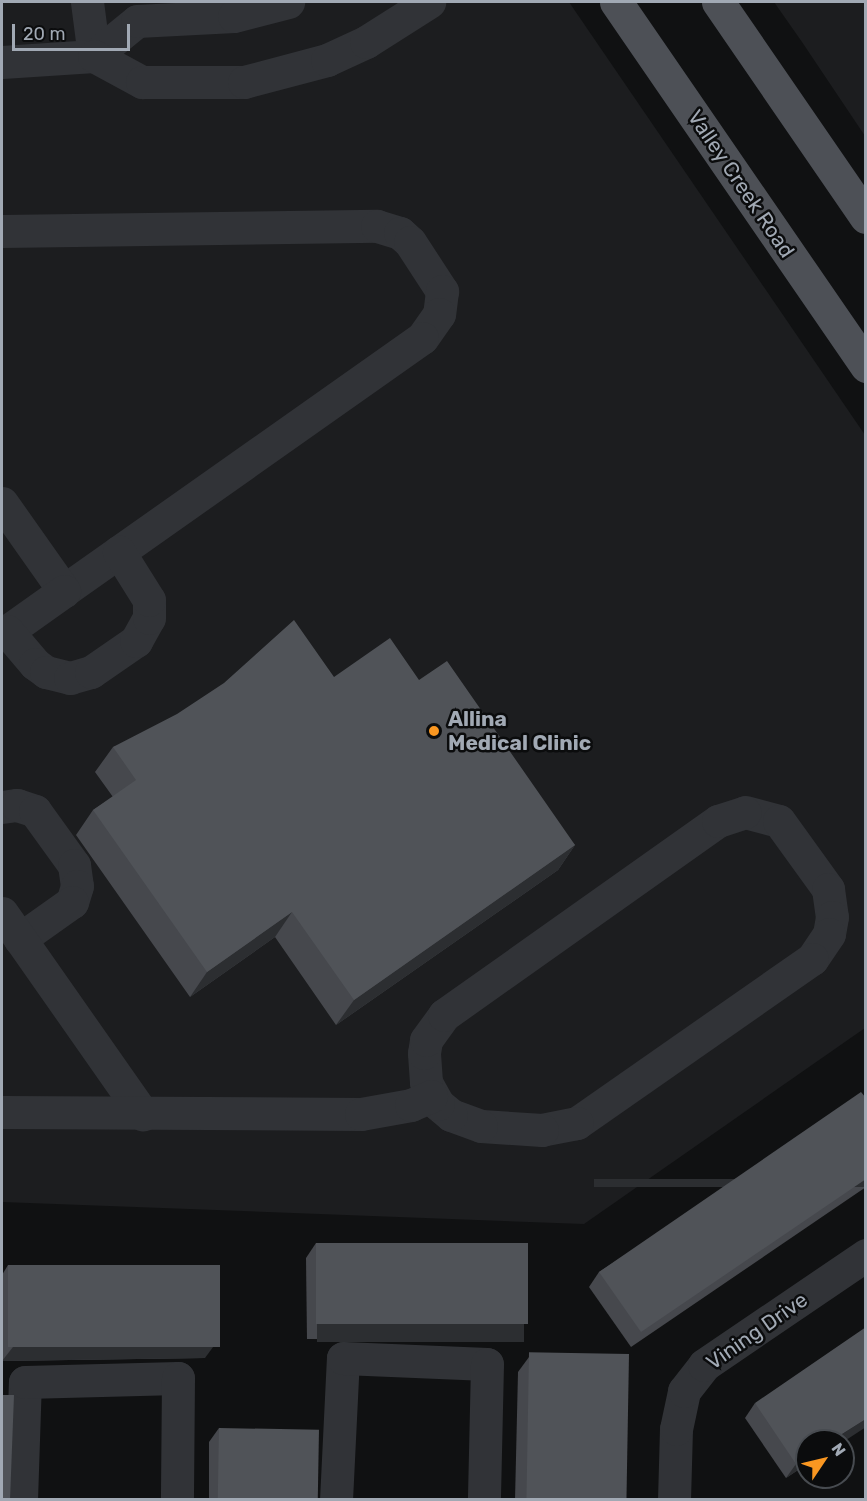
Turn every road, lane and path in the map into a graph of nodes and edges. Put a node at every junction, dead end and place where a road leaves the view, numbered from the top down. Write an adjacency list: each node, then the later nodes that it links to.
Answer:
1 (87, 2): 6 (street)
2 (288, 2): 6 (street)
3 (429, 2): 6 (street)
4 (616, 2): 10 (main road, Valley Creek Road)
5 (718, 2): 8 (main road)
6 (94, 56): 7 (street)
7 (2, 62)
8 (866, 217)
9 (2, 231): 12 (street)
10 (866, 366)
11 (2, 503): 13 (street)
12 (119, 552): 13 (street); 14 (street)
13 (64, 591): 14 (street)
14 (4, 633)
15 (2, 807): 17 (street)
16 (2, 913): 17 (street)
17 (20, 939): 20 (street)
18 (431, 1096): 18 (street); 20 (street)
19 (2, 1112): 20 (street)
20 (143, 1114)
21 (866, 1255): 26 (street, Vining Drive)
22 (21, 1500): 23 (street)
23 (177, 1500)
24 (336, 1500): 25 (street)
25 (484, 1500)
26 (674, 1500)

